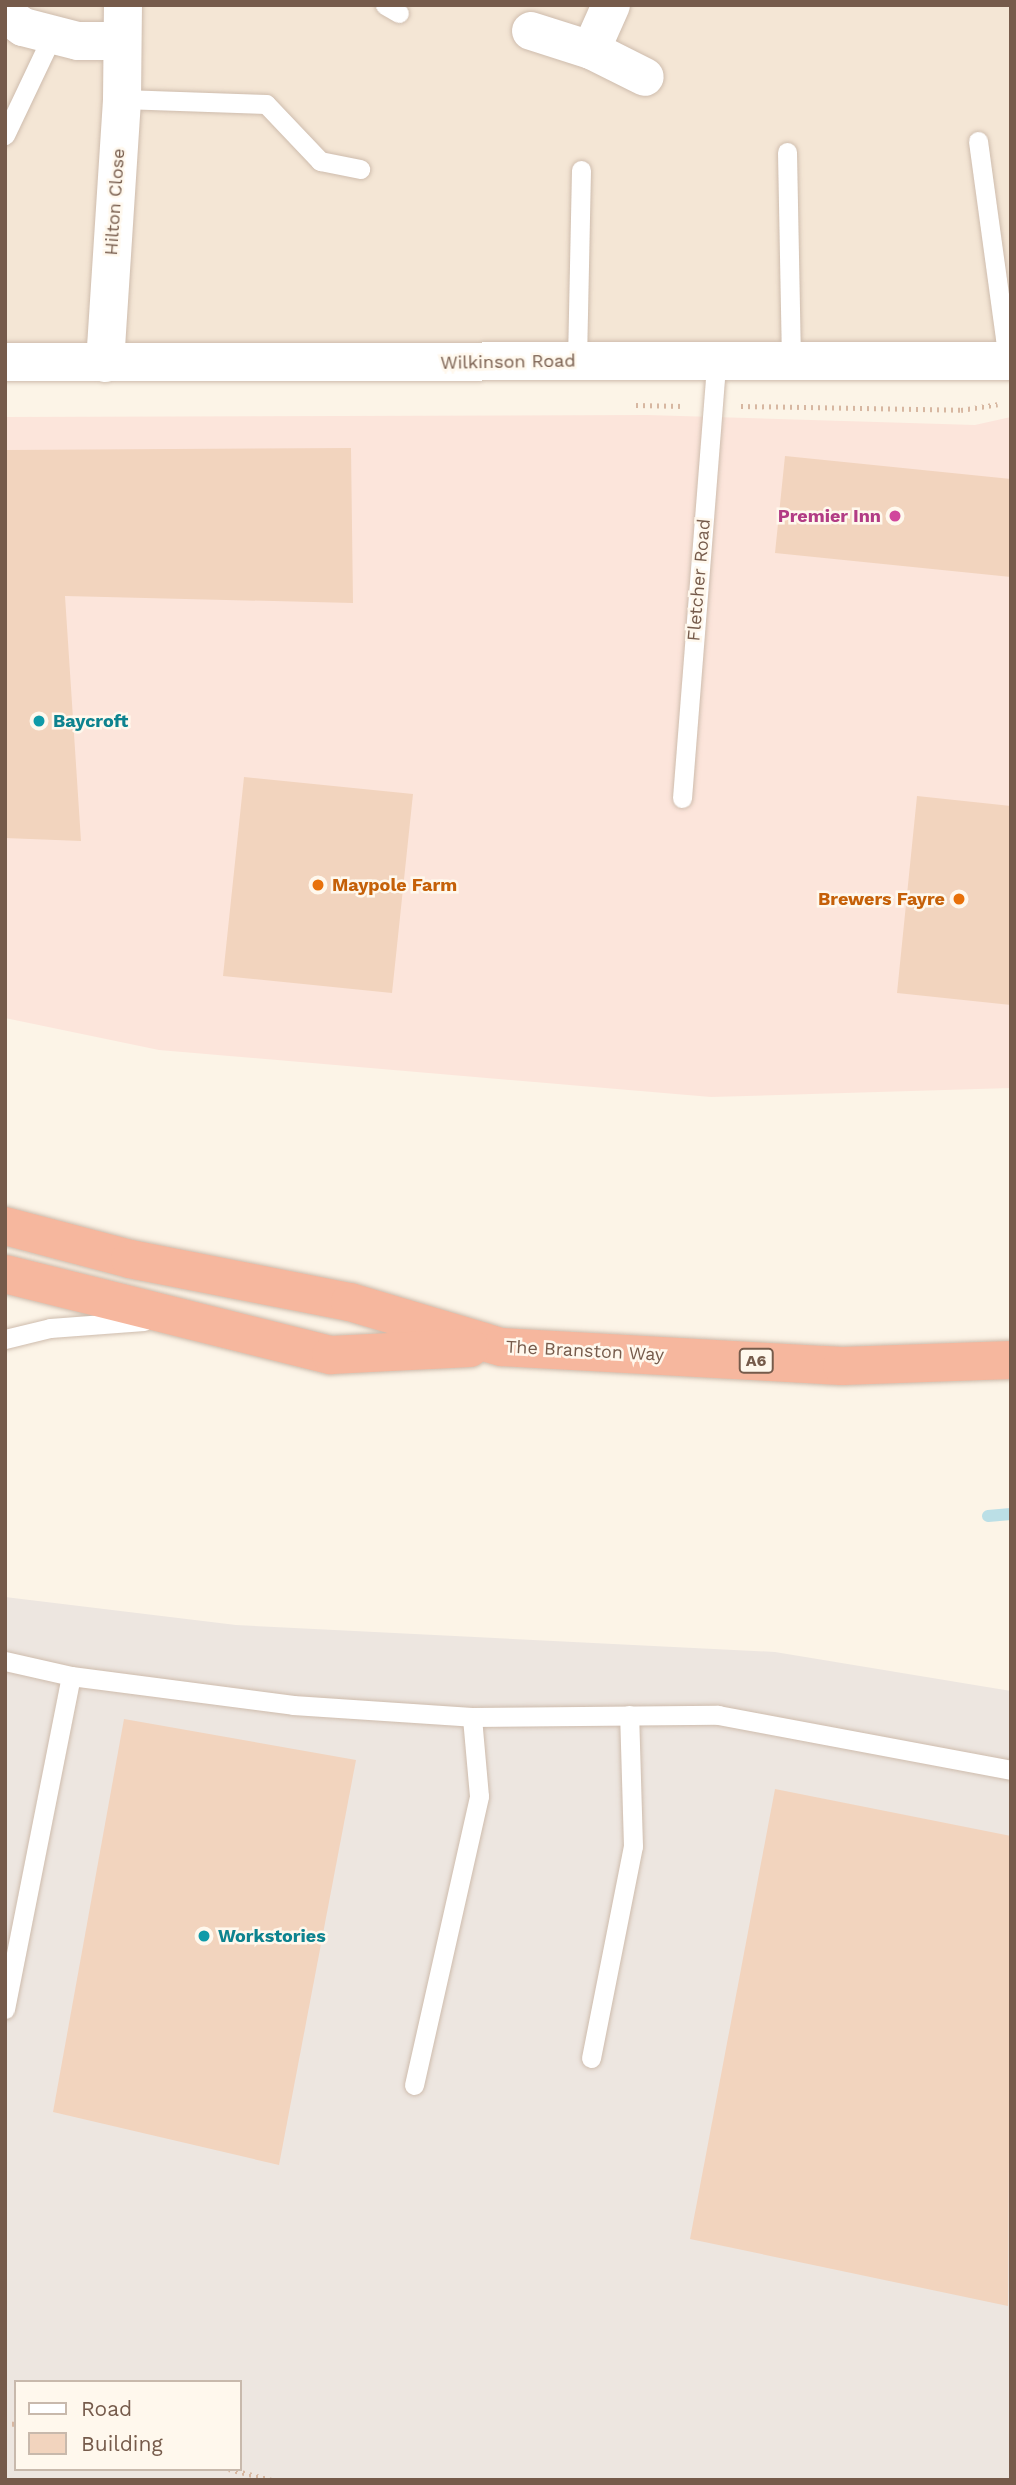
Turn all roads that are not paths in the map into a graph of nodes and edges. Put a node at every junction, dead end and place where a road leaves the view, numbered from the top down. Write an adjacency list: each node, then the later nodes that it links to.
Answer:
1 (611, 5): 6 (street)
2 (5, 14): 5 (street, Hilton Close)
3 (122, 23): 5 (street, Hilton Close); 8 (street, Hilton Close)
4 (531, 31): 6 (street)
5 (53, 34): 9 (lane)
6 (590, 50): 7 (street)
7 (645, 77)
8 (122, 99): 12 (lane); 18 (street, Hilton Close)
9 (5, 135)
10 (978, 141): 15 (lane)
11 (787, 152): 17 (lane)
12 (360, 169)
13 (581, 170): 14 (lane)
14 (576, 361): 18 (street, Wilkinson Road); 19 (street, Wilkinson Road)
15 (1009, 361): 17 (street, Wilkinson Road)
16 (5, 362): 18 (street, Wilkinson Road)
17 (791, 362): 19 (street, Wilkinson Road)
18 (105, 363)
19 (716, 363): 20 (lane, Fletcher Road)
20 (682, 798)
21 (5, 1226): 25 (highway, The Branston Way / A6)
22 (5, 1274): 23 (highway)
23 (180, 1318): 24 (lane); 25 (highway)
24 (5, 1339)
25 (500, 1346): 26 (highway, The Branston Way / A6)
26 (1011, 1360)
27 (5, 1661): 28 (lane)
28 (71, 1676): 30 (lane); 32 (lane)
29 (628, 1715): 30 (lane); 31 (lane); 33 (lane)
30 (472, 1717): 34 (lane)
31 (1011, 1770)
32 (5, 2009)
33 (591, 2058)
34 (414, 2085)

